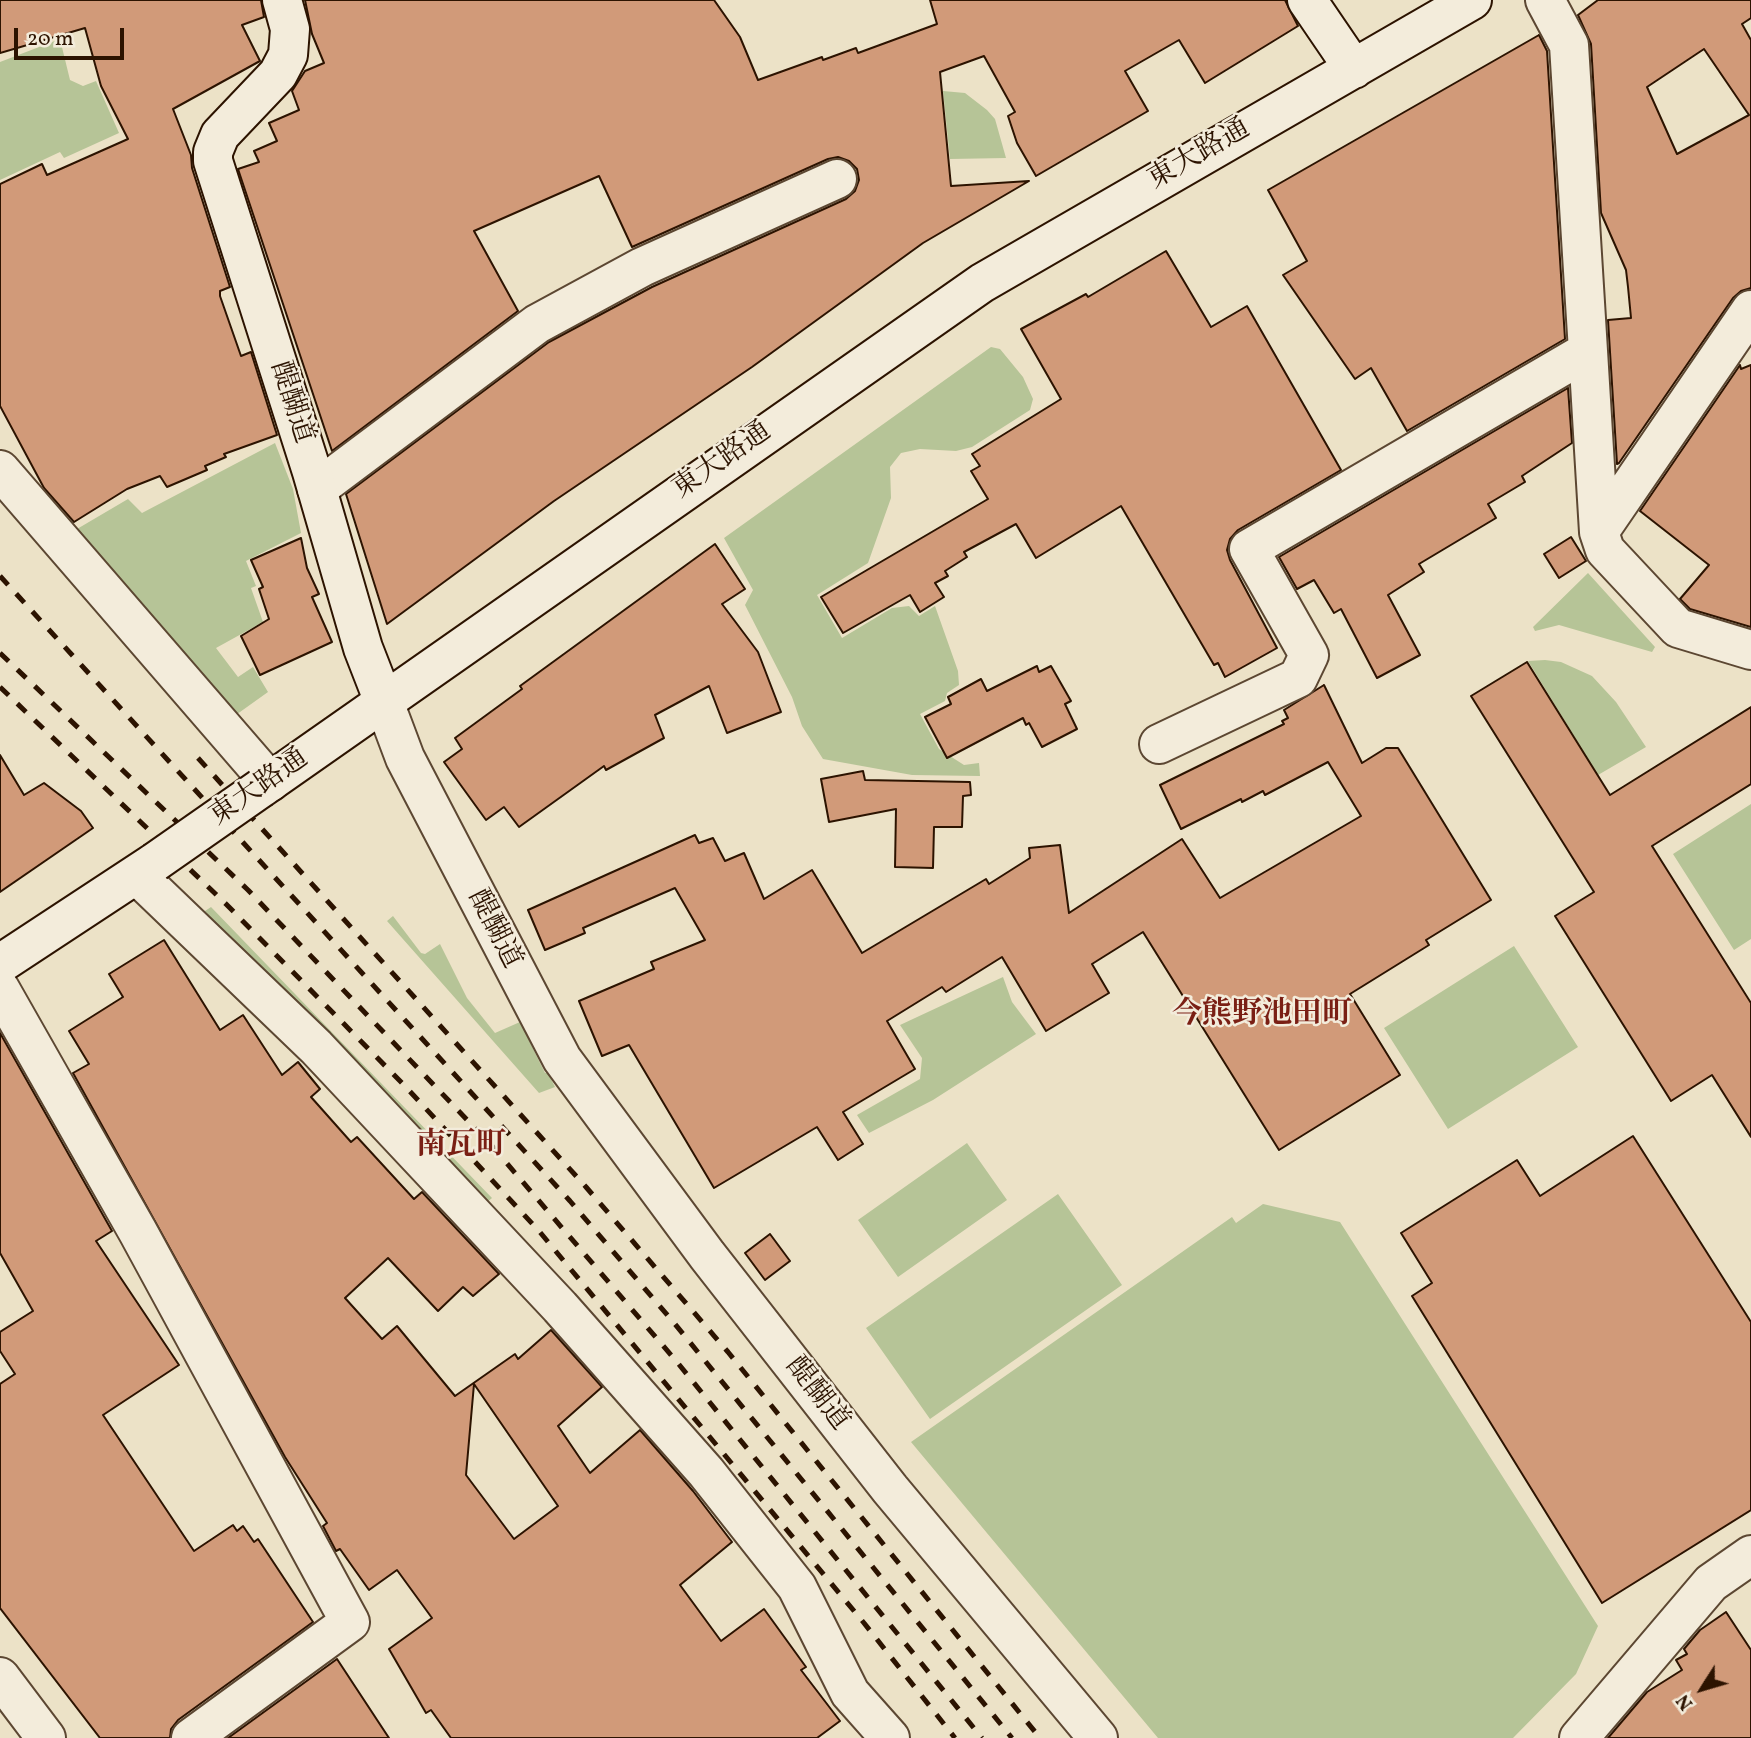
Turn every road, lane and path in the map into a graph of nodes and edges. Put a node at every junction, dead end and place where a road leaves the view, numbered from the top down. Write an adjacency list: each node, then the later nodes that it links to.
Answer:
1 (282, 0): 11 (street, 醍醐道)
2 (1307, 0): 5 (street)
3 (1472, 0): 5 (street, 東大路通)
4 (1545, 0): 8 (street)
5 (1354, 69): 15 (street, 東大路通)
6 (837, 179): 11 (street)
7 (1751, 310): 13 (street)
8 (1587, 351): 13 (street); 16 (street)
9 (0, 453): 12 (street)
10 (0, 470): 12 (street)
11 (317, 489): 15 (street, 醍醐道)
12 (35, 507): 17 (street)
13 (1599, 532): 14 (street)
14 (1751, 650)
15 (384, 702): 17 (street, 東大路通); 25 (street, 醍醐道)
16 (1159, 744)
17 (265, 785): 18 (street, 東大路通, bridge)
18 (146, 868): 19 (street, 東大路通); 24 (street)
19 (2, 966): 23 (street)
20 (1751, 1555): 26 (street)
21 (0, 1677): 22 (street)
22 (46, 1738)
23 (191, 1738)
24 (890, 1738)
25 (1098, 1738)
26 (1579, 1738)

